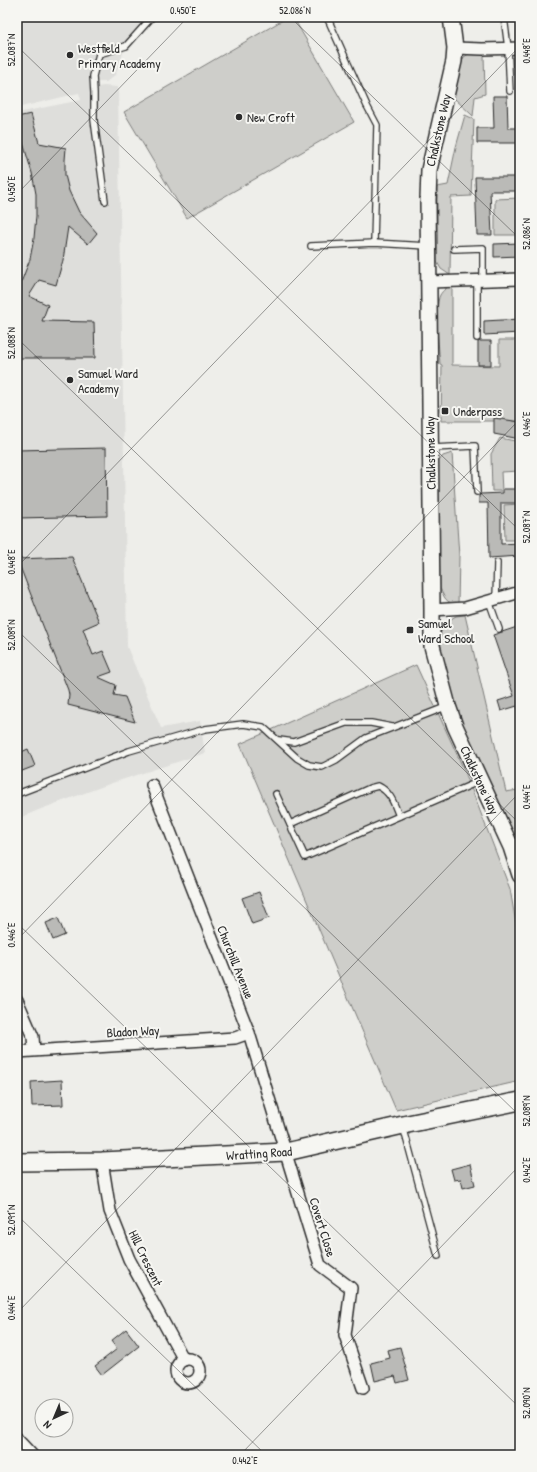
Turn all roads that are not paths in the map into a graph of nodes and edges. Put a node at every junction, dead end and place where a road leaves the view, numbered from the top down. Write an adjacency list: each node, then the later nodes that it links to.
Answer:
1 (152, 17): 9 (lane)
2 (328, 17): 10 (lane)
3 (451, 17): 5 (street, Chalkstone Way)
4 (504, 17): 6 (lane)
5 (455, 48): 6 (street); 12 (street, Chalkstone Way)
6 (508, 48): 7 (street); 8 (lane)
7 (520, 48)
8 (510, 91)
9 (104, 201)
10 (374, 243): 11 (lane); 12 (lane)
11 (311, 246)
12 (428, 246): 16 (street, Chalkstone Way)
13 (454, 249): 15 (lane)
14 (520, 279): 15 (street)
15 (480, 281): 16 (street); 17 (lane)
16 (429, 282): 18 (street, Chalkstone Way)
17 (477, 338)
18 (430, 448): 19 (lane); 23 (street, Chalkstone Way)
19 (477, 492)
20 (497, 563): 22 (lane)
21 (520, 592): 22 (street)
22 (493, 600): 23 (street); 24 (lane)
23 (432, 610): 25 (street, Chalkstone Way)
24 (499, 629)
25 (448, 706): 26 (lane); 28 (street, Chalkstone Way)
26 (394, 727): 27 (lane); 27 (lane)
27 (279, 740): 30 (lane)
28 (480, 781): 32 (lane); 34 (street, Chalkstone Way)
29 (152, 785): 37 (street, Churchill Avenue)
30 (17, 794)
31 (276, 794): 33 (lane)
32 (399, 816): 33 (lane); 33 (lane)
33 (290, 824)
34 (515, 845): 35 (street, Chalkstone Way)
35 (520, 876)
36 (17, 1000): 38 (street)
37 (249, 1033): 38 (street, Bladon Way); 42 (street, Churchill Avenue)
38 (34, 1050): 39 (street, Bladon Way)
39 (17, 1052)
40 (520, 1101): 41 (main road, Wratting Road)
41 (403, 1126): 42 (main road, Wratting Road); 45 (lane)
42 (286, 1152): 43 (main road, Wratting Road); 47 (street, Covert Close)
43 (102, 1161): 44 (main road, Wratting Road); 46 (street, Hill Crescent)
44 (17, 1162)
45 (438, 1256)
46 (184, 1360)
47 (363, 1388)
48 (17, 1438): 49 (street)
49 (32, 1455)

